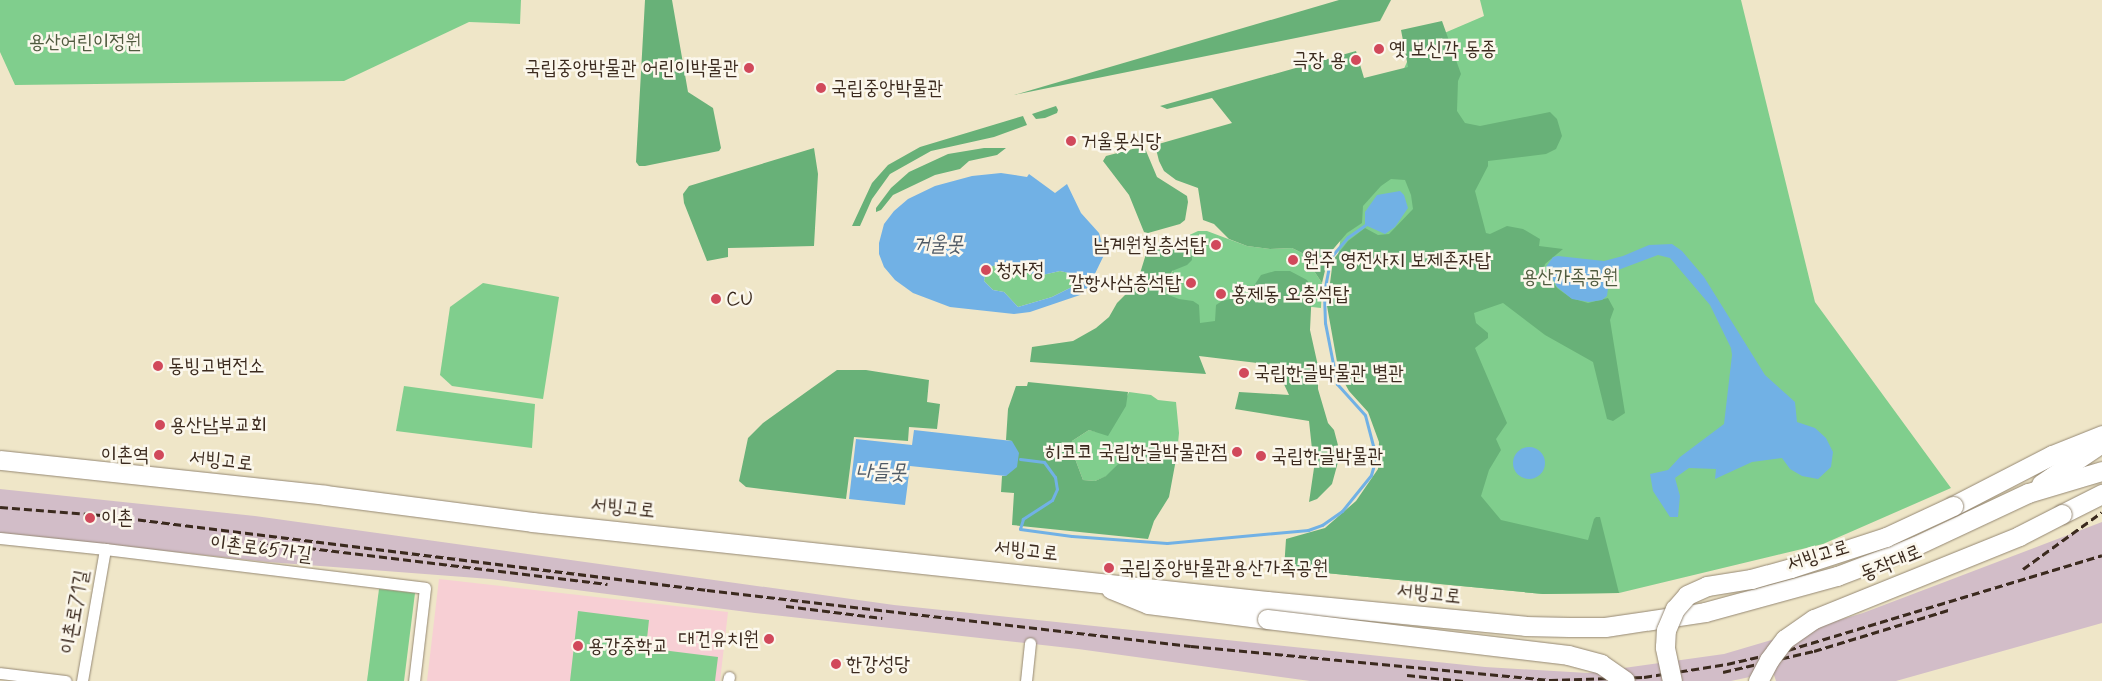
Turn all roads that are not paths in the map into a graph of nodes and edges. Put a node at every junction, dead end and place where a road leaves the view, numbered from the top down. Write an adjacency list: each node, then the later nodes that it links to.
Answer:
1 (2102, 435): 17 (main road, bridge)
2 (2102, 442): 5 (main road, 서빙고로)
3 (0, 460): 9 (main road, 서빙고로)
4 (2102, 471): 5 (main road, 서빙고로)
5 (2028, 493): 9 (main road, 서빙고로)
6 (2102, 494): 18 (main road, 동작대로, bridge)
7 (0, 538): 8 (street, 이촌로65가길)
8 (105, 549): 13 (street, 이촌로71길); 14 (street, 이촌로65가길)
9 (1092, 581): 16 (main road, bridge)
10 (1030, 643): 15 (street)
11 (0, 673): 12 (street)
12 (66, 681)
13 (82, 681)
14 (414, 681)
15 (1026, 681)
16 (1625, 681)
17 (1672, 681)
18 (1758, 681)

